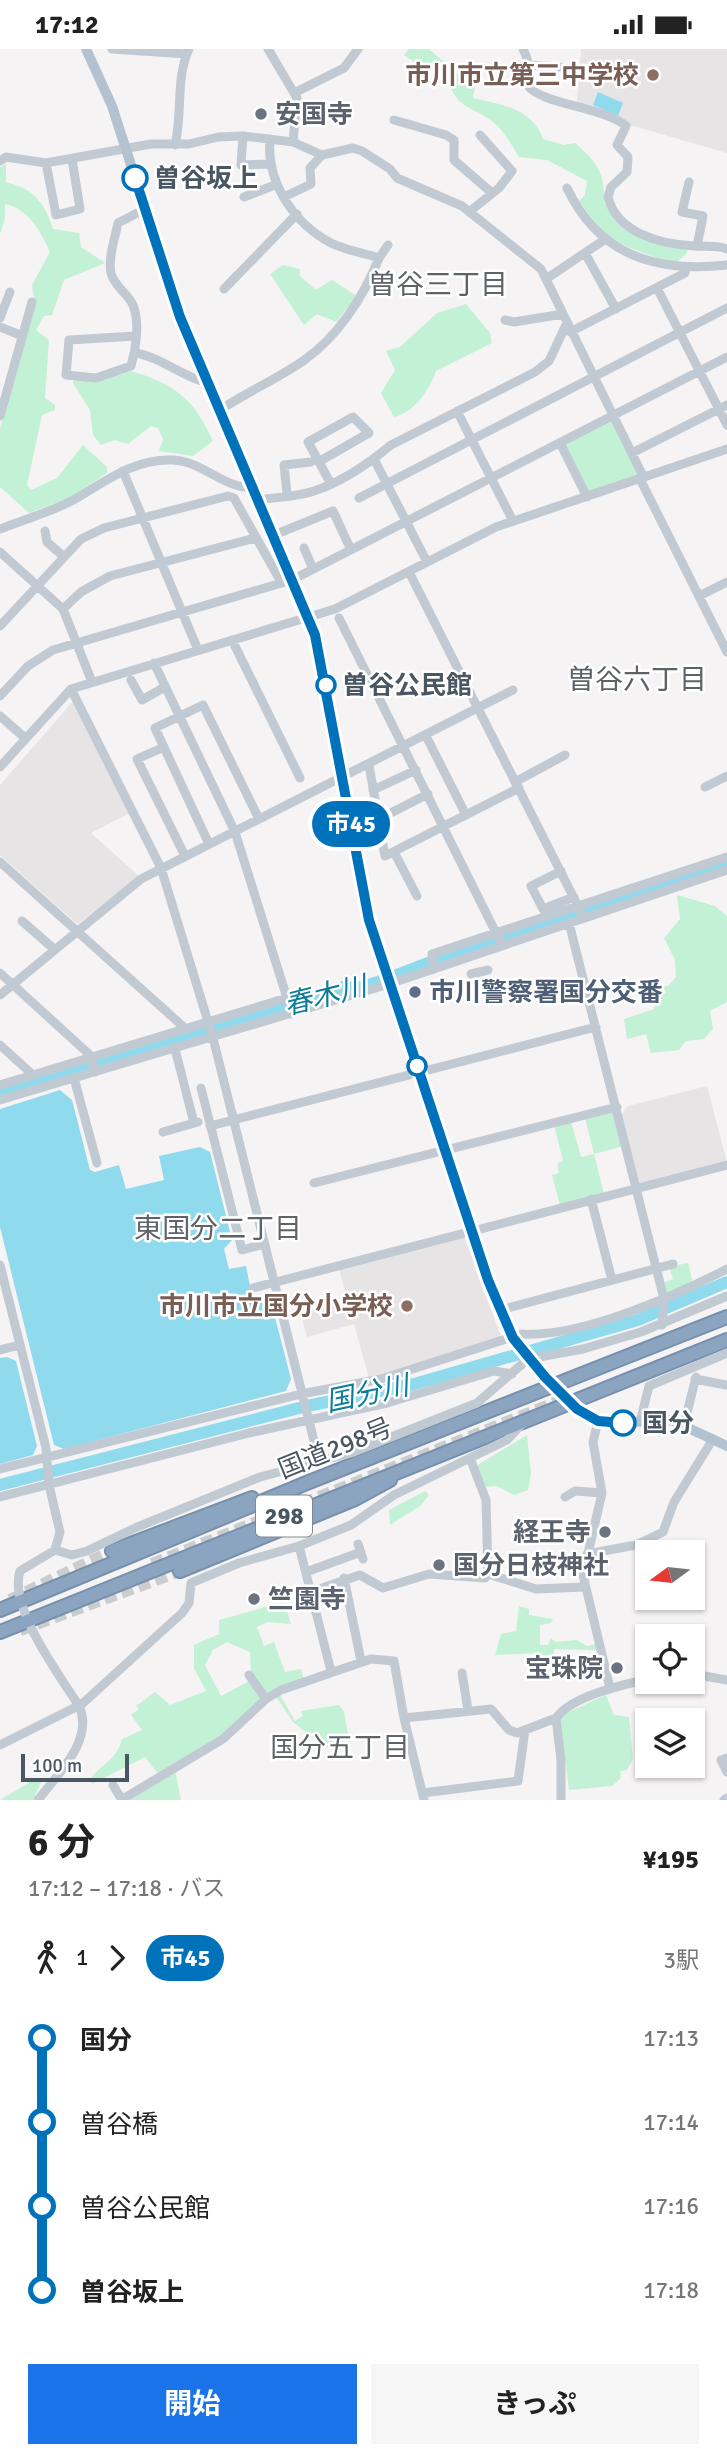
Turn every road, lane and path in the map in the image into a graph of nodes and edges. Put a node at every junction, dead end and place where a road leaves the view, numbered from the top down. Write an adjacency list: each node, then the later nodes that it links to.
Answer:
1 (86, 49): 16 (main road)
2 (112, 49): 6 (street)
3 (268, 49): 9 (street)
4 (358, 49): 9 (street)
5 (523, 49): 7 (street)
6 (188, 51): 15 (street)
7 (528, 65): 8 (street); 33 (street)
8 (559, 67)
9 (296, 92): 14 (street)
10 (394, 120): 25 (street)
11 (480, 135): 25 (street)
12 (243, 136): 13 (street); 15 (street); 21 (street)
13 (270, 139): 14 (street); 21 (street)
14 (293, 142): 17 (street)
15 (175, 145): 16 (street)
16 (125, 148): 18 (street); 28 (main road)
17 (322, 155): 27 (street); 29 (street)
18 (72, 159): 20 (street); 20 (street)
19 (0, 162): 20 (street)
20 (46, 163)
21 (271, 164): 23 (street)
22 (689, 182): 33 (street)
23 (275, 185): 26 (street); 27 (street)
24 (567, 188): 31 (street)
25 (492, 193): 29 (street)
26 (244, 197)
27 (284, 197): 30 (street)
28 (145, 209): 53 (street); 58 (main road)
29 (469, 212): 39 (street)
30 (297, 214): 36 (street); 41 (street)
31 (604, 240): 35 (street); 38 (street)
32 (388, 245): 36 (street)
33 (697, 246): 34 (street)
34 (727, 249)
35 (585, 253): 39 (street); 45 (street)
36 (379, 258): 60 (street)
37 (727, 265): 38 (street)
38 (685, 268): 40 (street)
39 (546, 279): 46 (street)
40 (657, 288): 45 (street); 51 (street)
41 (224, 289)
42 (10, 292): 47 (street)
43 (32, 302): 52 (street)
44 (727, 307): 51 (street)
45 (617, 309): 50 (street)
46 (562, 314): 48 (street); 50 (street)
47 (0, 318)
48 (505, 320)
49 (0, 327): 52 (street)
50 (568, 328): 57 (street); 61 (street)
51 (679, 332): 56 (street); 57 (street)
52 (20, 334): 63 (street)
53 (136, 336): 54 (street); 54 (street)
54 (135, 353): 58 (street)
55 (727, 357): 56 (street)
56 (699, 371): 59 (street); 62 (street)
57 (592, 376): 62 (street); 65 (street)
58 (208, 383): 60 (main road)
59 (723, 407): 64 (street); 68 (street)
60 (220, 410): 76 (main road)
61 (457, 411): 65 (street); 69 (street)
62 (613, 416): 66 (street); 68 (street)
63 (0, 417)
64 (727, 425)
65 (471, 438): 72 (street); 74 (street)
66 (560, 443): 72 (street); 78 (street)
67 (727, 449): 73 (street)
68 (632, 453): 73 (street)
69 (374, 459): 74 (street); 75 (street)
70 (315, 461): 70 (street); 75 (street); 77 (street)
71 (123, 471): 76 (street); 81 (street); 84 (street)
72 (491, 478): 82 (street); 83 (street)
73 (642, 478): 78 (street); 99 (street)
74 (386, 482): 79 (street); 83 (street)
75 (331, 484): 77 (street)
76 (253, 488): 80 (main road)
77 (287, 495): 80 (street)
78 (587, 497): 82 (street)
79 (359, 498)
80 (258, 500): 86 (main road)
81 (143, 517): 87 (street); 90 (street); 92 (street)
82 (513, 521): 93 (street)
83 (406, 522): 89 (street); 93 (street)
84 (0, 529)
85 (45, 531): 90 (street)
86 (274, 535): 89 (street); 96 (main road)
87 (255, 538): 92 (street); 96 (street)
88 (304, 548): 94 (street)
89 (351, 550): 94 (street)
90 (63, 556): 98 (street)
91 (2, 558): 98 (street)
92 (161, 562): 100 (street); 101 (street)
93 (427, 562): 95 (street)
94 (313, 569): 96 (street)
95 (409, 572): 102 (street); 116 (street)
96 (286, 581): 101 (street); 102 (main road)
97 (727, 582): 99 (street)
98 (37, 585): 100 (street); 104 (street)
99 (699, 596): 108 (street)
100 (63, 609): 106 (street)
101 (181, 611): 106 (street); 107 (street)
102 (309, 617): 105 (street); 129 (main road)
103 (339, 618): 121 (street)
104 (0, 626)
105 (232, 640): 107 (street); 128 (street)
106 (76, 643): 111 (street); 115 (street)
107 (198, 650): 109 (street)
108 (727, 652)
109 (154, 663): 111 (street); 113 (street)
110 (131, 681): 113 (street)
111 (92, 682): 112 (street)
112 (72, 688): 120 (street); 144 (street)
113 (163, 688): 118 (street)
114 (513, 690): 116 (street)
115 (0, 696)
116 (478, 708): 119 (street); 130 (street)
117 (0, 716): 120 (street)
118 (178, 717): 122 (street); 135 (street); 138 (street)
119 (426, 736): 121 (street); 134 (street)
120 (26, 738): 125 (street)
121 (404, 747): 124 (street); 126 (street)
122 (162, 748): 139 (street); 141 (street)
123 (565, 755): 130 (street)
124 (369, 765): 129 (street); 132 (street)
125 (0, 767)
126 (416, 770): 132 (street); 133 (street)
127 (727, 776): 131 (street)
128 (300, 778)
129 (343, 778): 135 (street); 158 (main road)
130 (517, 785): 134 (street); 146 (street)
131 (705, 787)
132 (373, 790): 136 (street)
133 (428, 795): 136 (street); 137 (street)
134 (466, 815): 137 (street)
135 (259, 819): 138 (street)
136 (379, 820): 140 (street)
137 (444, 827): 140 (street); 152 (street)
138 (235, 832): 139 (street); 161 (street)
139 (209, 844): 141 (street)
140 (394, 852): 147 (street)
141 (185, 856): 144 (street)
142 (727, 856): 148 (street)
143 (0, 862): 151 (street)
144 (161, 868): 151 (street); 163 (street)
145 (727, 870): 148 (street)
146 (561, 871): 148 (street); 148 (street)
147 (417, 896)
148 (580, 908): 150 (street); 152 (street)
149 (22, 922): 153 (street)
150 (569, 923): 152 (street); 162 (street)
151 (76, 931): 153 (street); 164 (street)
152 (500, 939): 154 (street); 154 (street)
153 (54, 950): 159 (street)
154 (433, 964): 158 (street)
155 (488, 969): 157 (street)
156 (0, 973): 159 (street)
157 (471, 974)
158 (388, 980): 161 (street); 168 (main road)
159 (12, 984): 160 (street); 167 (street)
160 (0, 995)
161 (289, 1005): 163 (street); 163 (street)
162 (596, 1027): 168 (street); 174 (street)
163 (210, 1029): 164 (street); 166 (street); 175 (street)
164 (187, 1030): 167 (street)
165 (0, 1045): 169 (street)
166 (175, 1049): 167 (street); 177 (street)
167 (93, 1064): 169 (street); 170 (street)
168 (419, 1071): 175 (street); 179 (main road)
169 (33, 1075): 171 (street)
170 (74, 1078): 173 (street); 180 (street)
171 (0, 1085)
172 (201, 1087): 176 (street)
173 (0, 1100)
174 (617, 1107): 179 (street); 183 (street)
175 (233, 1119): 176 (street); 186 (street)
176 (210, 1122): 177 (street); 186 (street)
177 (194, 1123): 178 (street)
178 (163, 1132)
179 (446, 1151): 182 (street); 185 (main road)
180 (97, 1163)
181 (727, 1165): 183 (street)
182 (314, 1183)
183 (636, 1188): 184 (street); 189 (street)
184 (591, 1199): 185 (street); 191 (street)
185 (471, 1230): 192 (street); 196 (main road)
186 (264, 1244): 192 (street)
187 (673, 1264): 189 (street)
188 (0, 1265): 201 (street)
189 (657, 1268): 191 (street); 195 (street)
190 (727, 1269): 195 (street)
191 (612, 1280): 196 (street)
192 (274, 1283): 193 (street); 208 (street)
193 (253, 1288)
194 (727, 1296): 198 (street)
195 (664, 1301): 198 (street); 200 (street)
196 (500, 1310): 200 (main road)
197 (727, 1317): 206 (highway, 国道298号 / 298)
198 (662, 1323): 204 (street)
199 (727, 1340): 209 (highway, 国道298号 / 298)
200 (516, 1341): 204 (main road); 208 (street)
201 (20, 1345): 202 (street); 220 (street)
202 (0, 1350)
203 (727, 1353): 213 (street)
204 (528, 1359): 205 (street); 206 (main road)
205 (512, 1374): 210 (street); 219 (street)
206 (553, 1385): 209 (main road); 222 (highway, 国道298号 / 298)
207 (726, 1385): 214 (street)
208 (302, 1396): 210 (street); 220 (street)
209 (569, 1403): 211 (highway, 国道298号 / 298); 212 (main road)
210 (307, 1418): 219 (street); 223 (street)
211 (525, 1420): 217 (highway, 国道298号 / 298); 218 (street)
212 (598, 1421): 213 (main road); 224 (street)
213 (640, 1422): 214 (main road)
214 (684, 1425): 215 (main road)
215 (713, 1439): 216 (main road); 231 (street)
216 (727, 1447)
217 (430, 1457): 232 (highway); 240 (highway, 国道298号 / 298)
218 (470, 1458): 227 (street); 234 (street)
219 (319, 1461): 228 (street)
220 (48, 1462): 221 (street); 223 (street)
221 (0, 1469)
222 (309, 1482): 229 (highway); 238 (highway, 国道298号 / 298)
223 (49, 1483): 225 (street); 228 (street)
224 (602, 1493): 226 (street); 231 (street)
225 (0, 1497)
226 (565, 1497)
227 (299, 1546): 233 (street); 251 (street)
228 (55, 1550): 238 (street)
229 (112, 1551)
230 (361, 1552): 233 (street)
231 (587, 1554): 236 (street)
232 (180, 1571)
233 (306, 1572): 237 (street)
234 (488, 1574): 235 (street); 236 (street)
235 (344, 1578): 237 (street); 242 (street)
236 (584, 1587): 249 (street)
237 (312, 1597): 243 (street)
238 (22, 1600): 239 (highway, 国道298号 / 298); 240 (street)
239 (0, 1610)
240 (30, 1620): 241 (highway, 国道298号 / 298); 251 (street)
241 (0, 1632)
242 (361, 1661): 243 (street); 254 (street)
243 (331, 1671): 250 (street)
244 (462, 1673): 252 (street)
245 (250, 1675): 250 (street)
246 (705, 1676): 247 (street)
247 (727, 1681)
248 (635, 1682): 249 (street)
249 (610, 1688): 253 (street)
250 (265, 1699): 262 (street)
251 (79, 1706): 256 (street); 261 (street)
252 (468, 1710): 254 (street); 255 (street)
253 (556, 1718): 255 (street); 263 (street)
254 (404, 1719): 260 (street)
255 (525, 1730): 260 (street)
256 (0, 1745)
257 (727, 1758): 258 (street)
258 (727, 1772)
259 (113, 1785): 262 (street)
260 (423, 1796)
261 (38, 1800)
262 (121, 1800)
263 (561, 1800)

